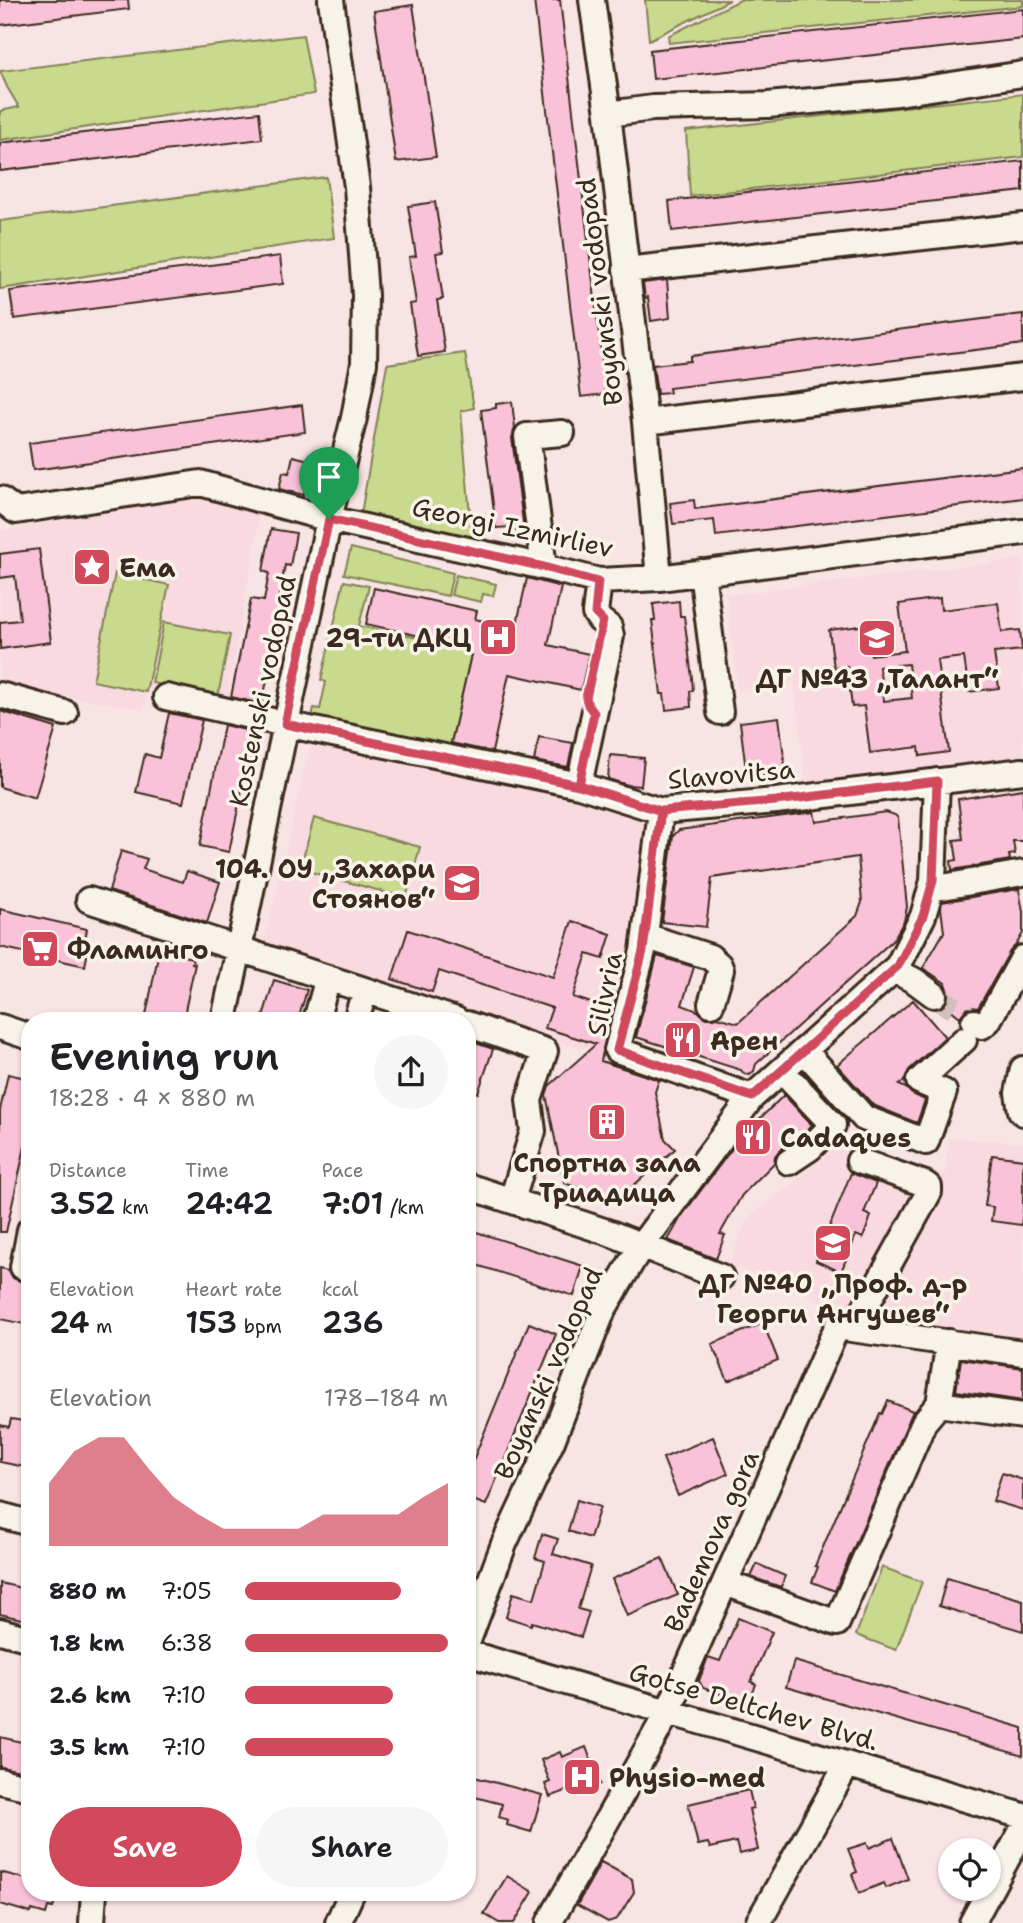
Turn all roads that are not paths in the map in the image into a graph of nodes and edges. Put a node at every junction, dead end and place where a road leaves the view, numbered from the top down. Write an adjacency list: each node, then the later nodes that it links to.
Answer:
1 (331, 0): 11 (street, Kostenski vodopad)
2 (592, 0): 4 (street, Boyanski vodopad)
3 (1023, 74): 4 (street)
4 (608, 114): 6 (street, Boyanski vodopad)
5 (1023, 226): 6 (street)
6 (626, 270): 8 (street, Boyanski vodopad)
7 (1023, 377): 8 (street)
8 (645, 422): 15 (street, Boyanski vodopad)
9 (562, 433): 13 (street)
10 (0, 499): 11 (street, Georgi Izmirliev)
11 (329, 519): 13 (street, Georgi Izmirliev); 21 (street, Kostenski vodopad)
12 (1023, 532): 14 (street, Georgi Izmirliev)
13 (544, 567): 16 (street, Georgi Izmirliev)
14 (702, 572): 15 (street, Georgi Izmirliev); 19 (street)
15 (659, 578): 16 (street, Georgi Izmirliev)
16 (598, 582): 24 (street)
17 (0, 695): 20 (street)
18 (166, 697): 21 (street, Slavovitsa)
19 (720, 712)
20 (65, 713)
21 (285, 724): 24 (street, Slavovitsa); 30 (street, Kostenski vodopad)
22 (1023, 771): 23 (street, Slavovitsa)
23 (937, 781): 25 (street, Slavovitsa); 27 (street, Boyanski vodopad)
24 (579, 785): 25 (street, Slavovitsa)
25 (661, 811): 29 (street, Silivria)
26 (1023, 873): 27 (street)
27 (931, 889): 32 (street, Boyanski vodopad)
28 (89, 900): 30 (street)
29 (645, 936): 36 (street); 47 (street, Silivria)
30 (238, 949): 33 (street); 37 (street, Kostenski vodopad)
31 (1023, 958): 44 (street)
32 (894, 970): 35 (street); 44 (street, Boyanski vodopad)
33 (328, 978): 34 (street); 38 (street)
34 (365, 990): 39 (street); 40 (street)
35 (934, 995)
36 (711, 1004)
37 (226, 1012)
38 (318, 1012)
39 (358, 1012)
40 (432, 1012)
41 (0, 1027): 43 (street)
42 (476, 1027): 52 (street)
43 (21, 1034)
44 (804, 1050): 46 (street, Boyanski vodopad)
45 (1023, 1069): 48 (street)
46 (782, 1070): 47 (street, Boyanski vodopad); 50 (street)
47 (752, 1097): 53 (street, Boyanski vodopad)
48 (1023, 1113)
49 (859, 1161): 55 (street, Bademova gora)
50 (789, 1162)
51 (476, 1188): 52 (street)
52 (512, 1200): 53 (street)
53 (641, 1246): 54 (street); 63 (street, Boyanski vodopad)
54 (722, 1277)
55 (845, 1328): 56 (street); 62 (street, Bademova gora)
56 (949, 1342): 57 (street); 58 (street)
57 (1023, 1353)
58 (939, 1404): 59 (street); 62 (street)
59 (1023, 1416)
60 (0, 1515): 61 (street)
61 (21, 1520)
62 (725, 1583): 67 (street, Bademova gora)
63 (476, 1619)
64 (0, 1631): 65 (street)
65 (21, 1637)
66 (476, 1656): 67 (street, Gotse Deltchev Blvd.)
67 (668, 1712): 68 (street, Gotse Deltchev Blvd.); 78 (street, Bademova gora)
68 (847, 1765): 71 (street, Gotse Deltchev Blvd.); 79 (street)
69 (0, 1781): 70 (street)
70 (21, 1786)
71 (1023, 1816)
72 (1023, 1829): 75 (street)
73 (93, 1901): 76 (street)
74 (348, 1901): 77 (street)
75 (980, 1921)
76 (92, 1923)
77 (338, 1923)
78 (549, 1923)
79 (758, 1923)

